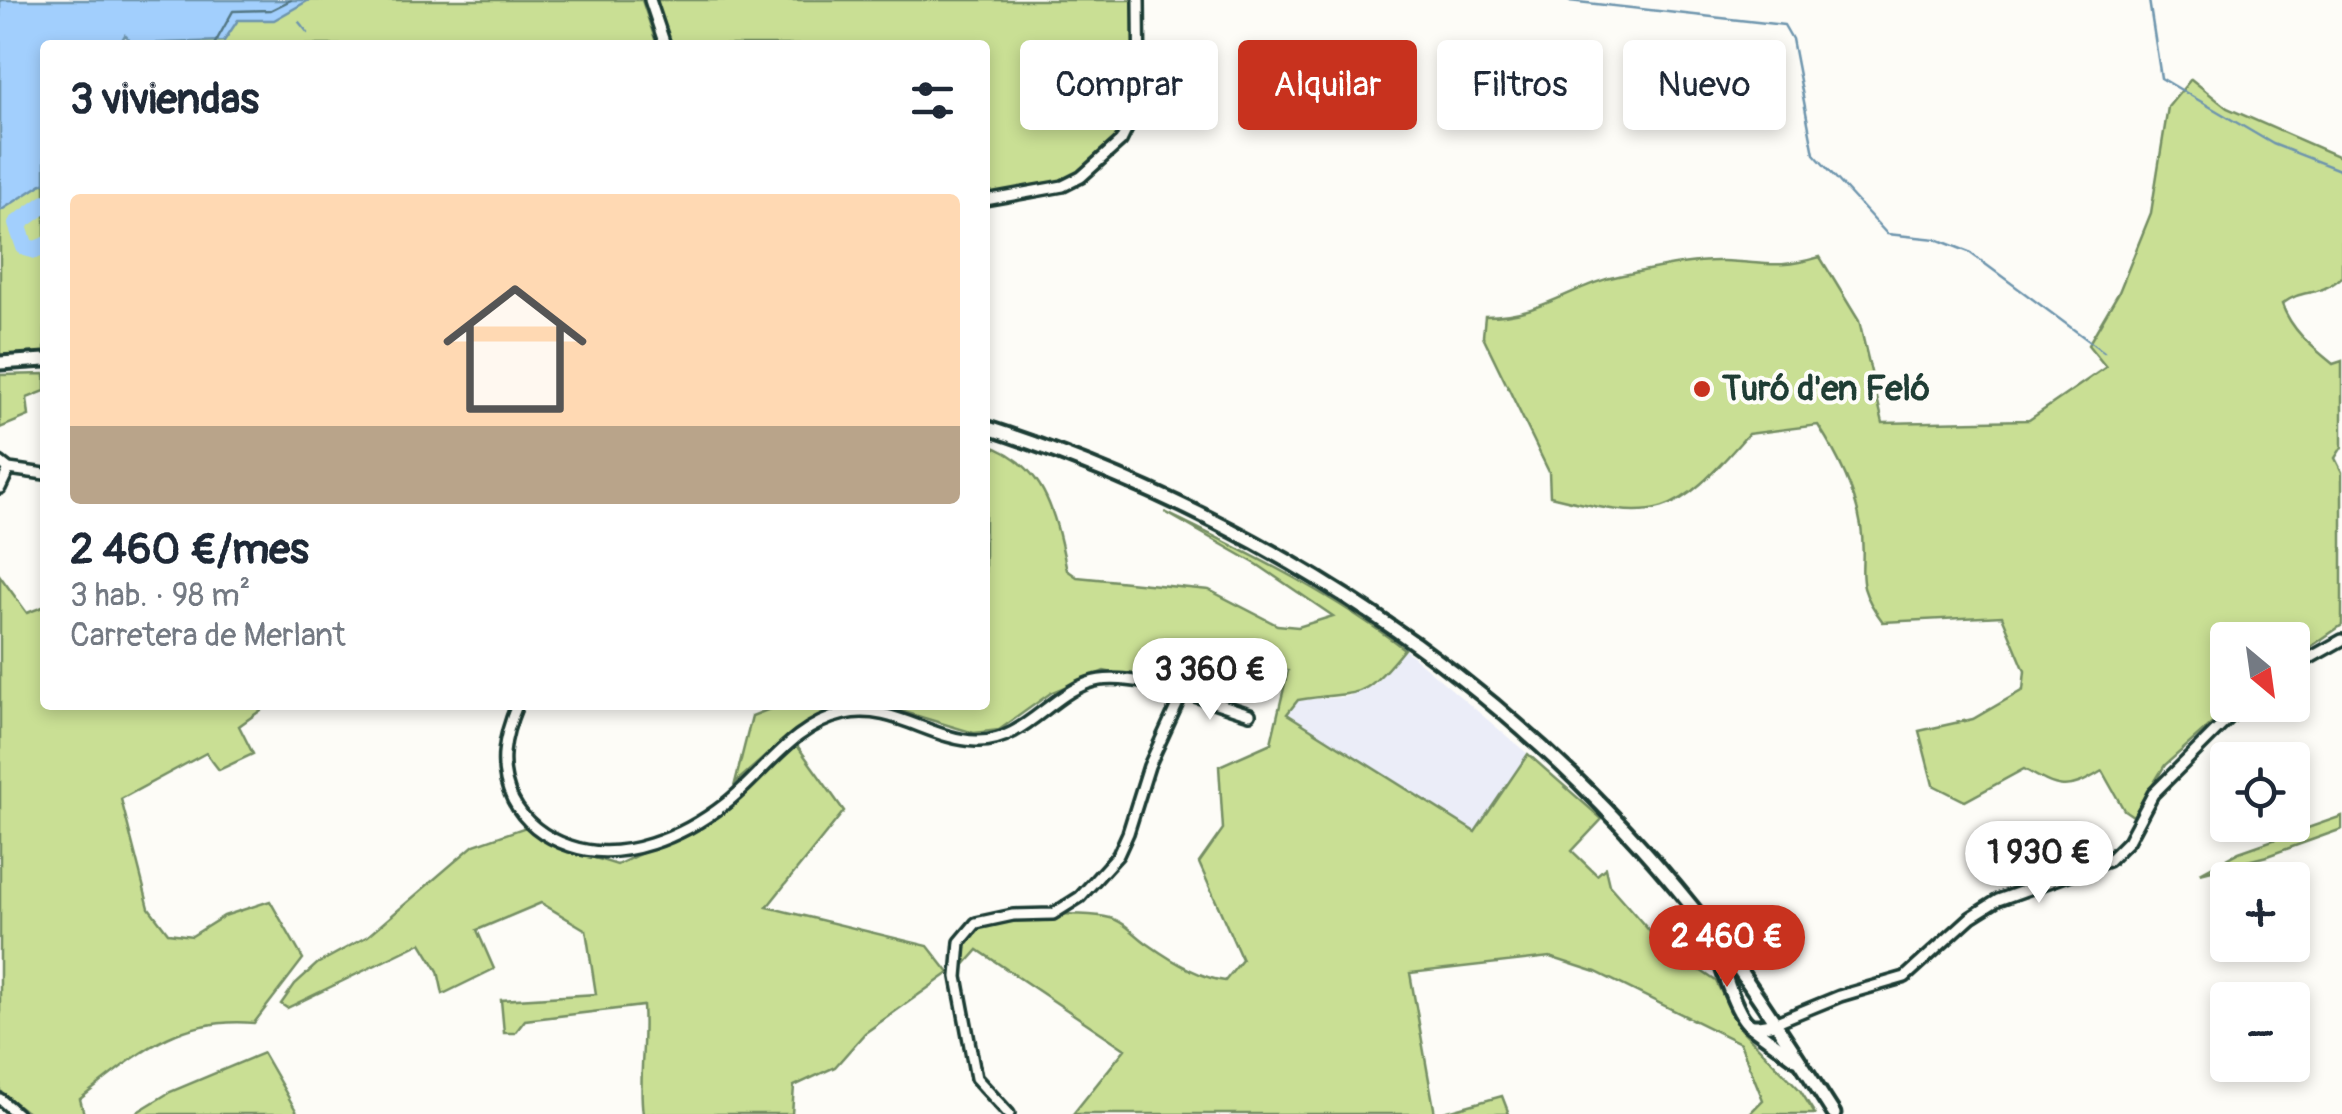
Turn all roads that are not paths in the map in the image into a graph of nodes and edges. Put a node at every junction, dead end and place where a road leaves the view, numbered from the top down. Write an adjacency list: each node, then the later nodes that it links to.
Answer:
1 (650, 0): 3 (street)
2 (1139, 0): 4 (street)
3 (663, 40)
4 (990, 199)
5 (40, 360): 6 (main road)
6 (0, 363)
7 (990, 429): 18 (main road)
8 (0, 462): 9 (street)
9 (10, 469): 10 (street); 11 (street)
10 (40, 473)
11 (0, 488)
12 (2342, 640): 13 (street)
13 (2310, 658)
14 (1182, 694): 15 (street); 16 (street); 24 (street)
15 (516, 710)
16 (1250, 714)
17 (2225, 722): 19 (street)
18 (1713, 934): 19 (main road); 20 (main road)
19 (1774, 1022): 20 (main road); 21 (main road)
20 (1750, 1025): 21 (main road)
21 (1800, 1061): 25 (main road)
22 (0, 1099): 23 (street)
23 (17, 1114)
24 (1010, 1114)
25 (1834, 1114)

